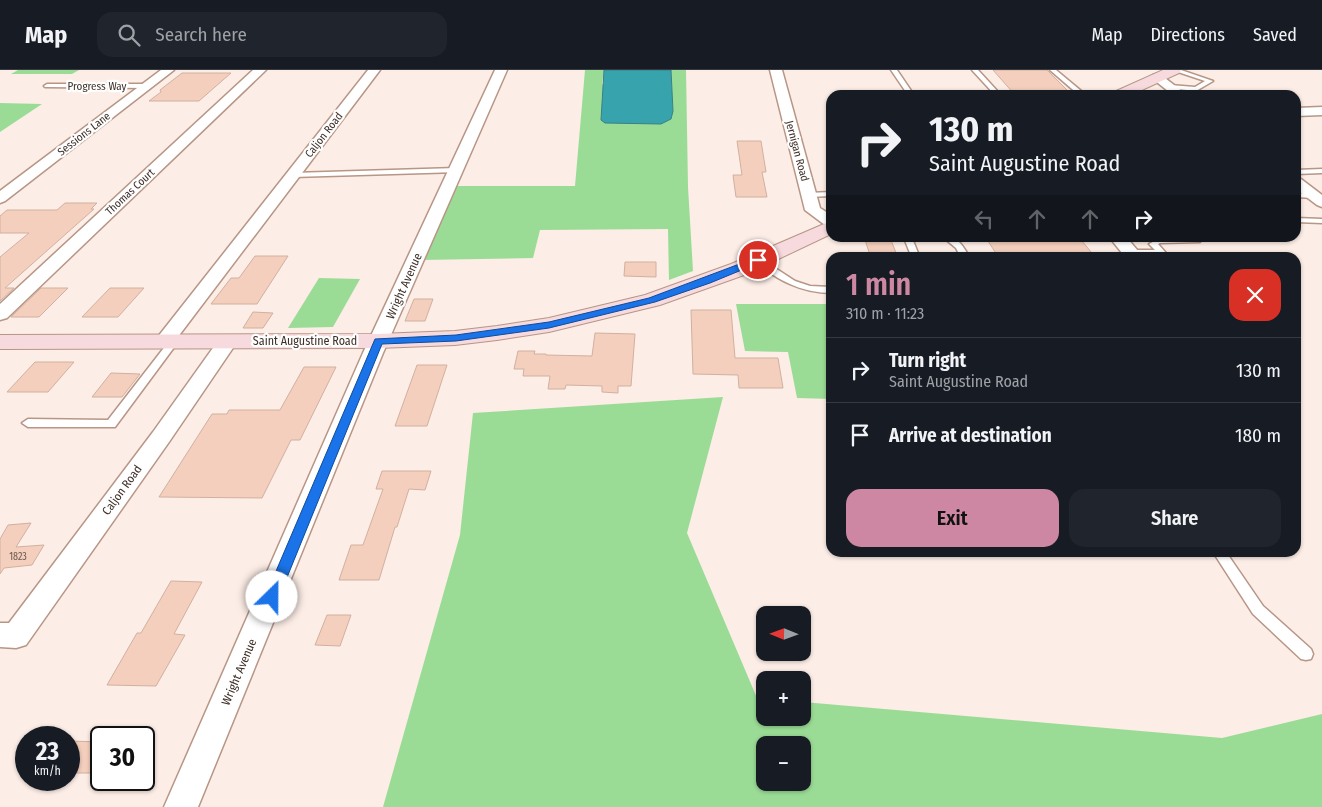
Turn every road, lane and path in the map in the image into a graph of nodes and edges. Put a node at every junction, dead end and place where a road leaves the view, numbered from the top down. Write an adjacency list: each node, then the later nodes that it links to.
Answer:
1 (168, 70): 12 (street, Sessions Lane)
2 (260, 70): 42 (street, Thomas Court)
3 (374, 70): 23 (street, Caljon Road)
4 (501, 70): 21 (street, Wright Avenue)
5 (776, 70): 27 (street, Jernigan Road)
6 (894, 70): 14 (lane)
7 (975, 70): 15 (lane)
8 (1053, 70): 16 (lane)
9 (1175, 70): 10 (main road); 13 (lane)
10 (1157, 77): 13 (street); 17 (main road)
11 (47, 86): 12 (lane, Progress Way)
12 (147, 86): 28 (street, Sessions Lane)
13 (1170, 86): 18 (street)
14 (908, 90)
15 (993, 90)
16 (1077, 90)
17 (1130, 90)
18 (1175, 90)
19 (1322, 111): 20 (street)
20 (1301, 112)
21 (456, 170): 23 (lane); 43 (street, Wright Avenue)
22 (1322, 171): 24 (lane)
23 (293, 175): 45 (street, Caljon Road)
24 (1301, 182)
25 (1301, 187): 29 (street)
26 (826, 194): 27 (lane)
27 (808, 195): 30 (street, Jernigan Road)
28 (0, 198)
29 (1318, 199)
30 (826, 219)
31 (1301, 220): 32 (lane)
32 (1322, 221)
33 (826, 229): 40 (main road, Saint Augustine Road)
34 (954, 242): 37 (lane)
35 (1122, 242): 38 (street)
36 (1157, 242): 39 (lane)
37 (962, 252)
38 (1131, 252)
39 (1161, 252)
40 (758, 260): 41 (lane); 43 (main road, Saint Augustine Road)
41 (826, 290)
42 (0, 314)
43 (378, 341): 46 (main road, Saint Augustine Road); 51 (street, Wright Avenue)
44 (0, 342): 45 (main road, Saint Augustine Road)
45 (168, 342): 46 (main road, Saint Augustine Road); 47 (lane)
46 (227, 342): 49 (street, Caljon Road)
47 (28, 423)
48 (1222, 557): 50 (lane)
49 (8, 636)
50 (1306, 654)
51 (181, 807)

